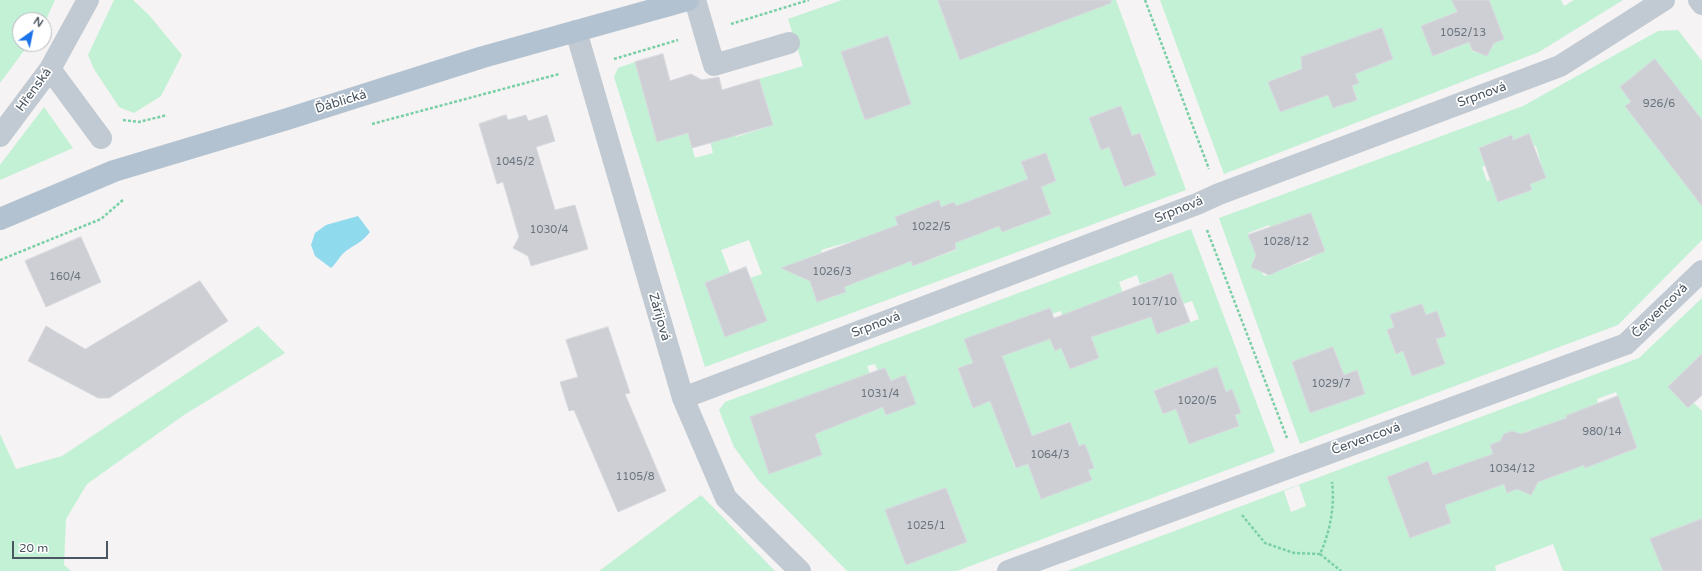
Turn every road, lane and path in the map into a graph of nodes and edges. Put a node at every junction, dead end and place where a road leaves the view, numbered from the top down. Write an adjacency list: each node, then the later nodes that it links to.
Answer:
1 (88, 0): 11 (street, Hřenská)
2 (688, 0): 8 (main road, Ďáblická)
3 (695, 0): 9 (street)
4 (1145, 0): 18 (path)
5 (1664, 0): 18 (street, Srpnová)
6 (1699, 0): 7 (street)
7 (1702, 4)
8 (576, 31): 10 (street, Zářijová); 20 (main road, Ďáblická)
9 (789, 43)
10 (586, 67): 14 (path); 23 (street, Zářijová)
11 (50, 69): 15 (street, Hřenská); 16 (street)
12 (167, 115): 13 (path)
13 (118, 119)
14 (370, 124)
15 (0, 136)
16 (101, 138)
17 (129, 194): 21 (path)
18 (1219, 194): 19 (street, Srpnová)
19 (1197, 204): 23 (street, Srpnová); 25 (path)
20 (0, 219)
21 (0, 260)
22 (1702, 271): 24 (street, Červencová)
23 (683, 398): 28 (street, Zářijová)
24 (1324, 455): 25 (street, Červencová); 27 (path)
25 (1297, 465): 26 (street, Červencová)
26 (1226, 491): 27 (path); 29 (street, Červencová)
27 (1320, 554): 30 (path)
28 (800, 571)
29 (1008, 571)
30 (1341, 571)

